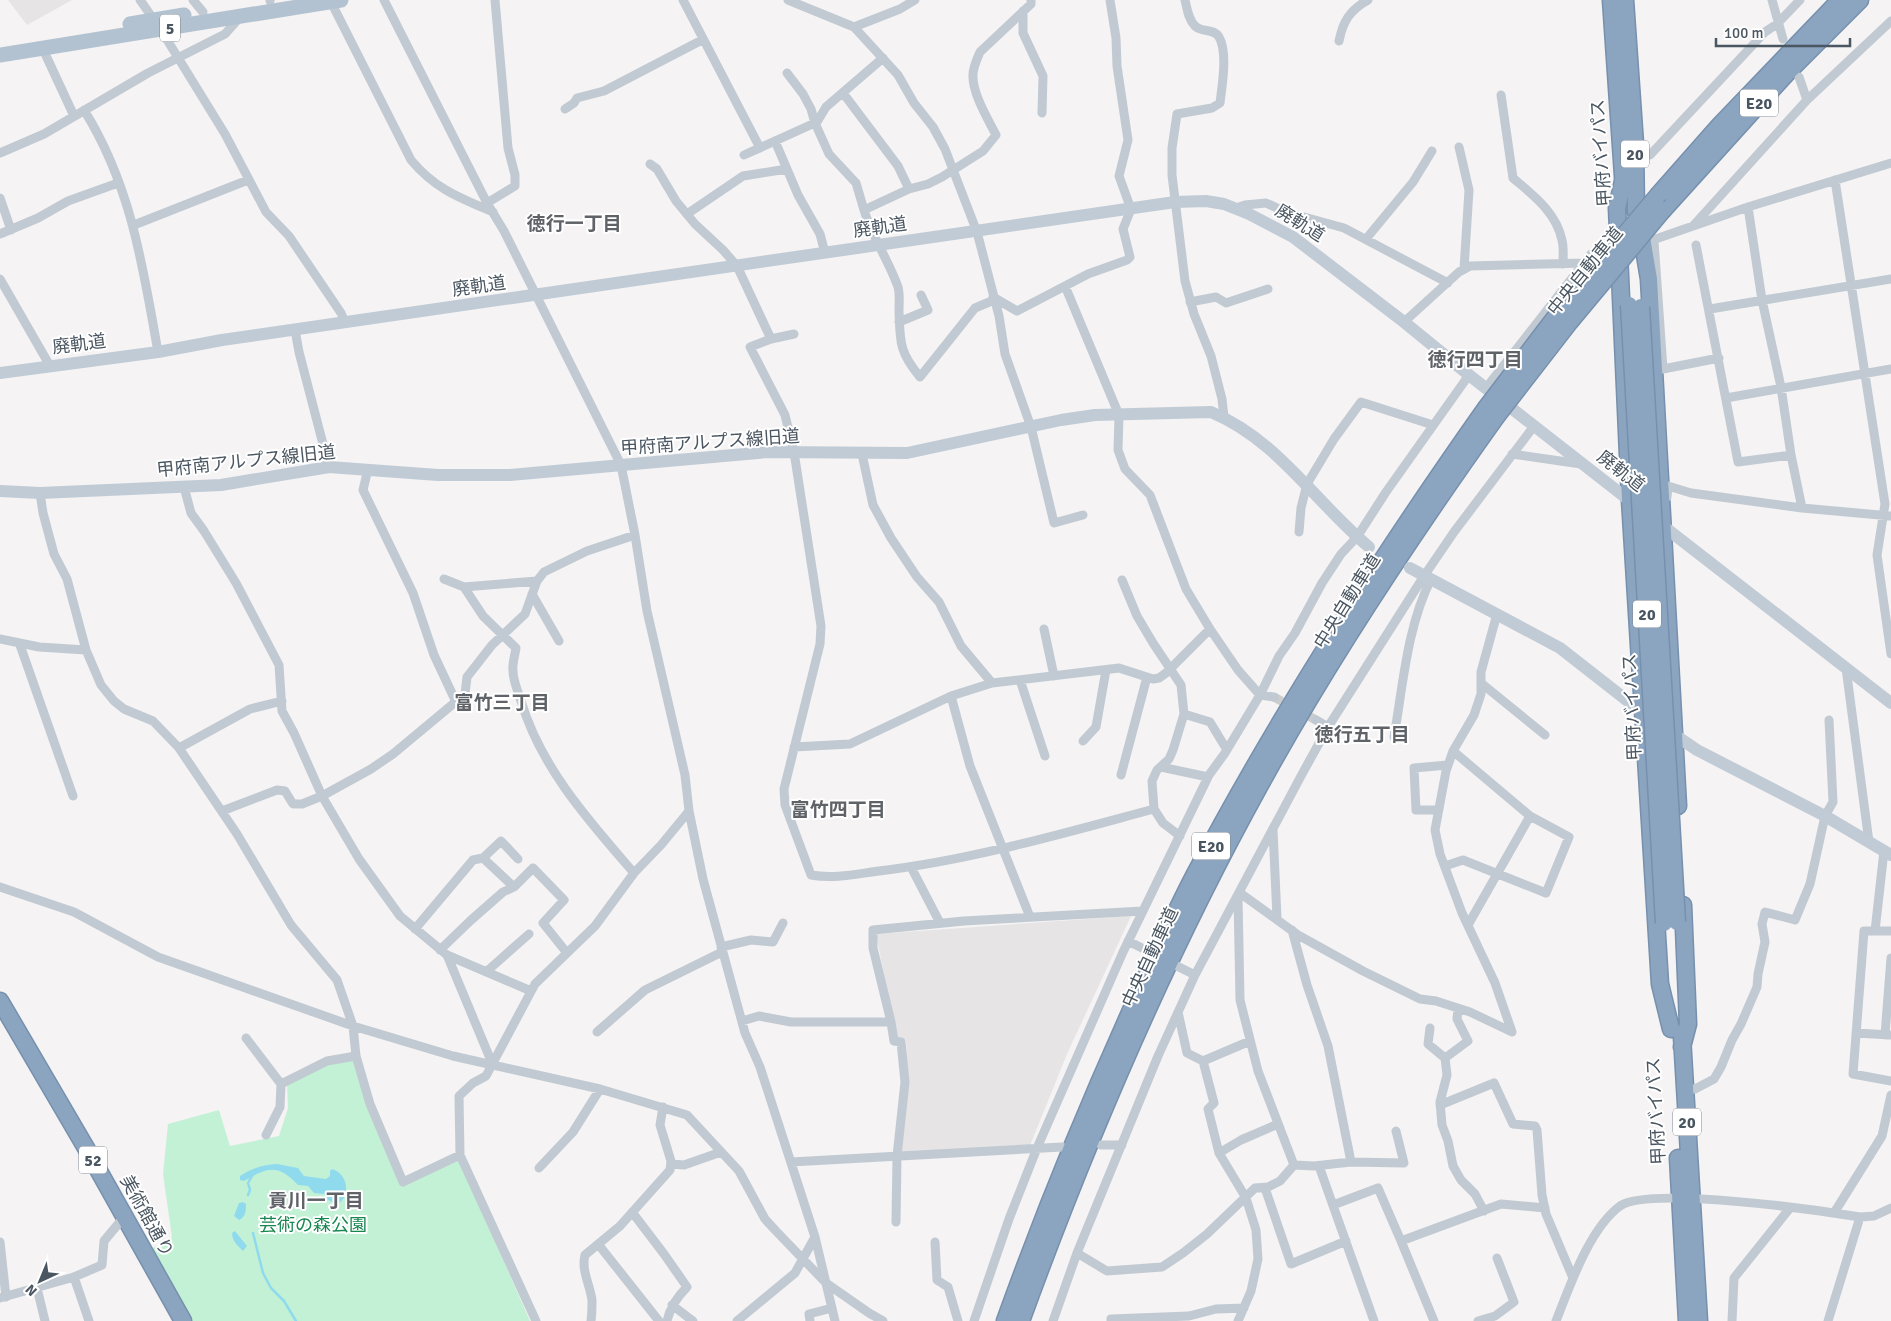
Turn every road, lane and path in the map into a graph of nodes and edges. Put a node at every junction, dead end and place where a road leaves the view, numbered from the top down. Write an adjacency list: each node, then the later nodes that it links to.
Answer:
1 (140, 0): 28 (street)
2 (193, 0): 24 (street)
3 (273, 0): 24 (main road, 5)
4 (384, 0): 68 (street)
5 (495, 0): 68 (street)
6 (683, 0): 31 (street)
7 (788, 0): 29 (street)
8 (897, 0): 22 (street)
9 (915, 0): 22 (street)
10 (1031, 0): 23 (street)
11 (1110, 0): 71 (street)
12 (1185, 0): 66 (street)
13 (1368, 0): 32 (street)
14 (1611, 0): 61 (highway, 甲府バイパス / 20)
15 (1625, 0): 49 (highway, 甲府バイパス / 20)
16 (1630, 0): 49 (main road)
17 (1772, 0): 27 (street)
18 (1800, 0): 27 (street)
19 (1869, 0): 21 (highway, 中央自動車道)
20 (336, 1): 25 (main road, 5); 73 (street)
21 (1850, 3): 119 (highway, 中央自動車道 / E20, bridge)
22 (900, 9): 29 (street)
23 (1023, 11): 45 (street); 59 (street)
24 (203, 12): 28 (main road, 5)
25 (242, 16): 28 (main road, 5); 37 (street)
26 (1891, 21): 42 (street)
27 (1777, 24): 30 (street); 55 (street)
28 (158, 25): 33 (main road, 5); 34 (main road, 5); 37 (street)
29 (854, 27): 36 (street)
30 (1783, 39)
31 (702, 40): 43 (street); 51 (street)
32 (1339, 41)
33 (0, 44)
34 (42, 47): 35 (main road, 5); 46 (street)
35 (0, 55)
36 (883, 58): 40 (street); 59 (street)
37 (178, 59): 44 (street); 60 (street)
38 (787, 73): 47 (street)
39 (1799, 76): 42 (street)
40 (843, 94): 47 (street); 64 (street)
41 (1501, 95): 87 (street)
42 (1807, 100): 76 (street)
43 (565, 109)
44 (84, 110): 46 (street); 63 (street)
45 (1042, 113)
46 (74, 116): 53 (street)
47 (815, 123): 48 (street); 72 (street)
48 (775, 141): 51 (street); 58 (street)
49 (1635, 144): 67 (highway, 甲府バイパス / 20)
50 (1458, 147): 89 (street)
51 (760, 148): 54 (street)
52 (1432, 151): 80 (street)
53 (0, 153)
54 (744, 155)
55 (1650, 155)
56 (1891, 163): 62 (street)
57 (650, 164): 74 (street)
58 (787, 169): 74 (street); 84 (street)
59 (953, 170): 64 (street); 78 (street)
60 (248, 180): 75 (street); 103 (street)
61 (1623, 180): 101 (highway, 甲府バイパス / 20); 137 (highway)
62 (1835, 180): 69 (street); 94 (street)
63 (118, 182): 75 (street); 77 (street)
64 (909, 189): 72 (street)
65 (0, 198): 77 (street)
66 (1175, 202): 70 (street, 廃軌道); 71 (street, 廃軌道); 100 (street)
67 (1636, 202): 81 (highway); 101 (highway, 甲府バイパス / 20)
68 (488, 203): 73 (street)
69 (1748, 207): 76 (street); 99 (street)
70 (1236, 208): 80 (street); 105 (street, 廃軌道)
71 (1131, 209): 78 (street, 廃軌道); 93 (street)
72 (864, 210): 82 (street)
73 (493, 212): 96 (street)
74 (687, 214): 88 (street)
75 (134, 225): 109 (street)
76 (1693, 226): 81 (street)
77 (11, 230): 79 (street)
78 (977, 232): 82 (street, 廃軌道); 98 (street)
79 (0, 234)
80 (1366, 239): 92 (street)
81 (1649, 242): 110 (street); 141 (highway)
82 (879, 245): 84 (street, 廃軌道); 104 (street)
83 (1696, 245): 102 (street)
84 (825, 253): 88 (street, 廃軌道)
85 (1591, 254): 86 (street)
86 (1584, 263): 87 (street); 117 (street)
87 (1563, 264): 89 (street)
88 (737, 266): 96 (street, 廃軌道); 108 (street)
89 (1464, 269): 92 (street)
90 (0, 279): 111 (street)
91 (1891, 279): 94 (street)
92 (1448, 283): 105 (street)
93 (1065, 286): 98 (street); 120 (street)
94 (1851, 286): 99 (street); 114 (street)
95 (1268, 289): 100 (street)
96 (536, 295): 103 (street, 廃軌道); 129 (street)
97 (921, 295): 104 (street)
98 (993, 298): 104 (street); 124 (street)
99 (1762, 300): 102 (street); 116 (street)
100 (1190, 302): 121 (street)
101 (1635, 306): 221 (highway, 甲府バイパス / 20, bridge)
102 (1710, 309): 110 (street)
103 (345, 322): 106 (street, 廃軌道)
104 (899, 322)
105 (1404, 322): 115 (street, 廃軌道)
106 (294, 330): 109 (street, 廃軌道); 131 (street)
107 (794, 334): 108 (street)
108 (771, 339): 125 (street)
109 (158, 352): 111 (street, 廃軌道)
110 (1719, 358): 118 (street)
111 (50, 366): 113 (street, 廃軌道)
112 (1891, 369): 114 (street)
113 (0, 373)
114 (1865, 373): 116 (street); 140 (street)
115 (1469, 375): 117 (street, 廃軌道); 122 (street)
116 (1781, 387): 118 (street); 128 (street)
117 (1486, 388): 123 (street, 廃軌道)
118 (1726, 398): 128 (street)
119 (1491, 413): 325 (highway, 中央自動車道 / E20); 326 (highway, 中央自動車道 / E20)
120 (1119, 415): 121 (street, 甲府南アルプス線旧道); 124 (street, 甲府南アルプス線旧道); 155 (street)
121 (1224, 417): 133 (street, 甲府南アルプス線旧道)
122 (1433, 425): 133 (street); 144 (street)
123 (1534, 426): 127 (street); 130 (street, 廃軌道)
124 (1032, 427): 126 (street, 甲府南アルプス線旧道); 139 (street)
125 (794, 452): 126 (street, 甲府南アルプス線旧道); 129 (street, 甲府南アルプス線旧道); 185 (street)
126 (862, 454): 168 (street)
127 (1512, 454): 130 (street); 147 (street)
128 (1791, 455): 138 (street)
129 (621, 465): 132 (street, 甲府南アルプス線旧道); 143 (street)
130 (1584, 465): 137 (street, 廃軌道)
131 (329, 467): 132 (street, 甲府南アルプス線旧道); 134 (street, 甲府南アルプス線旧道)
132 (368, 469): 174 (street)
133 (1307, 484): 142 (street); 144 (street, 甲府南アルプス線旧道)
134 (184, 487): 136 (street, 甲府南アルプス線旧道); 173 (street)
135 (0, 491): 136 (street, 甲府南アルプス線旧道)
136 (40, 493): 160 (street)
137 (1630, 500): 141 (street, 廃軌道); 176 (highway)
138 (1802, 508): 140 (street); 141 (street)
139 (1083, 515)
140 (1888, 516): 161 (street)
141 (1665, 528): 162 (street, 廃軌道); 182 (highway)
142 (1299, 532)
143 (635, 535): 150 (street); 199 (street)
144 (1357, 537): 145 (street, 甲府南アルプス線旧道); 170 (street)
145 (1369, 546)
146 (1410, 568): 147 (street)
147 (1427, 578): 153 (street); 180 (street); 183 (street)
148 (444, 579): 151 (street)
149 (1122, 580): 164 (street)
150 (537, 581): 151 (street); 152 (street)
151 (464, 587): 156 (street)
152 (532, 594): 156 (street); 158 (street)
153 (1497, 614): 169 (street); 176 (street)
154 (1044, 629): 165 (street)
155 (1210, 629): 164 (street); 170 (street)
156 (501, 635): 174 (street); 211 (street)
157 (0, 639): 159 (street)
158 (559, 641)
159 (20, 644): 160 (street); 194 (street)
160 (86, 650): 186 (street)
161 (1891, 654)
162 (1846, 668): 175 (street, 廃軌道); 204 (street)
163 (1106, 670): 165 (street); 166 (street); 184 (street)
164 (1170, 670): 166 (street); 177 (street)
165 (1054, 676): 167 (street)
166 (1147, 677): 192 (street)
167 (1020, 680): 168 (street); 189 (street)
168 (992, 682): 171 (street)
169 (1481, 683): 181 (street); 188 (street)
170 (1260, 695): 172 (street); 187 (street)
171 (951, 696): 185 (street); 205 (street)
172 (1274, 697)
173 (282, 701): 186 (street); 195 (street)
174 (456, 702): 195 (street)
175 (1891, 703)
176 (1642, 712): 182 (street); 245 (highway)
177 (1184, 714): 187 (street); 191 (street)
178 (1316, 720): 180 (street)
179 (1829, 720): 201 (street)
180 (1328, 727): 202 (street)
181 (1545, 735)
182 (1675, 735): 201 (street); 251 (highway)
183 (1394, 737)
184 (1084, 741)
185 (794, 747): 210 (street)
186 (179, 748): 198 (street)
187 (1227, 750): 193 (street)
188 (1453, 751): 190 (street); 200 (street)
189 (1045, 756)
190 (1448, 765): 197 (street); 197 (street)
191 (1161, 767): 193 (street); 196 (street)
192 (1121, 775)
193 (1208, 777): 203 (street)
194 (73, 796)
195 (322, 796): 198 (street); 223 (street)
196 (1154, 810): 203 (street); 205 (street)
197 (1438, 810): 209 (street)
198 (222, 811): 243 (street)
199 (689, 811): 211 (street); 229 (street)
200 (1530, 816): 212 (street); 212 (street)
201 (1825, 816): 204 (street); 259 (street)
202 (1273, 830): 215 (street); 218 (street)
203 (1180, 836): 216 (street)
204 (1869, 842): 206 (street)
205 (1002, 848): 210 (street); 217 (street)
206 (1887, 853): 225 (street)
207 (483, 858): 208 (street); 214 (street); 223 (street)
208 (518, 859)
209 (1445, 866): 212 (street); 222 (street)
210 (911, 867): 220 (street)
211 (634, 873): 232 (street)
212 (1496, 874): 222 (street)
213 (0, 887): 243 (street)
214 (514, 887): 231 (street); 232 (street)
215 (1239, 894): 218 (street); 236 (street); 250 (street)
216 (1143, 911): 217 (street); 228 (street)
217 (1030, 917): 220 (street)
218 (1277, 918): 224 (street)
219 (783, 923): 229 (street)
220 (940, 923): 242 (street)
221 (1671, 923): 245 (highway, 甲府バイパス / 20); 251 (highway, 甲府バイパス / 20)
222 (1468, 925): 239 (street)
223 (415, 929): 231 (street)
224 (1292, 930): 239 (street); 275 (street)
225 (1875, 931): 226 (street); 247 (street)
226 (1891, 931)
227 (529, 934): 235 (street)
228 (1128, 941): 230 (street); 268 (street)
229 (721, 949): 241 (street); 246 (street)
230 (1148, 951)
231 (444, 953): 235 (street); 255 (street)
232 (567, 953): 237 (street)
233 (1891, 958): 248 (street)
234 (1178, 966): 236 (street)
235 (486, 972): 237 (street)
236 (1195, 975): 240 (street)
237 (532, 991): 255 (street)
238 (0, 1001): 290 (highway, 美術館通り / 52)
239 (1458, 1008): 253 (street)
240 (1178, 1012): 254 (street); 267 (street)
241 (742, 1021): 242 (street); 274 (street)
242 (891, 1022): 273 (street)
243 (353, 1026): 252 (street); 255 (street)
244 (1430, 1028): 253 (street)
245 (1671, 1029): 282 (highway, 甲府バイパス / 20)
246 (597, 1032)
247 (1856, 1033): 248 (street); 256 (street)
248 (1888, 1035)
249 (246, 1038): 257 (street)
250 (1250, 1041): 254 (street); 263 (street)
251 (1682, 1047): 259 (highway, 甲府バイパス / 20)
252 (356, 1056): 257 (street); 272 (street)
253 (1445, 1058): 261 (street)
254 (1203, 1061): 271 (street)
255 (492, 1063): 258 (street); 272 (street)
256 (1891, 1080)
257 (281, 1084): 265 (street)
258 (600, 1088): 262 (street); 279 (street)
259 (1684, 1090): 282 (highway, 甲府バイパス / 20)
260 (1891, 1095): 289 (street)
261 (1440, 1105): 284 (street); 287 (street)
262 (663, 1107): 270 (street); 276 (street)
263 (1278, 1124): 271 (street); 277 (street)
264 (1396, 1130): 275 (street)
265 (266, 1135)
266 (1101, 1145): 267 (street)
267 (1122, 1145): 299 (street)
268 (1037, 1148): 269 (street); 273 (street); 324 (street)
269 (1062, 1148)
270 (722, 1152): 276 (street); 301 (street)
271 (1218, 1153): 281 (street)
272 (460, 1155): 315 (street)
273 (897, 1156): 274 (street); 292 (street)
274 (792, 1162): 293 (street)
275 (1351, 1162): 278 (street)
276 (671, 1164): 288 (street)
277 (1294, 1165): 278 (street); 280 (street)
278 (1319, 1166): 283 (street)
279 (539, 1168)
280 (1265, 1188): 281 (street); 294 (street)
281 (1246, 1198): 299 (street); 309 (street)
282 (1686, 1199): 285 (street); 303 (street); 334 (highway, 甲府バイパス / 20); 335 (highway, 甲府バイパス / 20)
283 (1332, 1204): 294 (street); 297 (street)
284 (1545, 1208): 287 (street); 303 (street)
285 (1790, 1208): 289 (street); 336 (street)
286 (1891, 1208): 291 (street)
287 (1484, 1211): 297 (street)
288 (632, 1212): 298 (street); 307 (street)
289 (1834, 1213): 291 (street)
290 (124, 1217): 302 (street); 314 (highway, 美術館通り / 52)
291 (1860, 1217): 337 (street)
292 (896, 1222)
293 (815, 1237): 301 (street); 304 (street)
294 (1346, 1241): 330 (street)
295 (0, 1242): 306 (street)
296 (935, 1242): 323 (street)
297 (1400, 1242): 331 (street)
298 (598, 1244): 311 (street); 316 (street)
299 (1078, 1253): 327 (street)
300 (1497, 1258): 310 (street)
301 (803, 1259): 304 (street); 319 (street)
302 (74, 1277): 305 (street); 313 (street)
303 (1574, 1278): 333 (street)
304 (826, 1283): 308 (street); 322 (street)
305 (37, 1288): 306 (street); 312 (street)
306 (3, 1297)
307 (672, 1305): 317 (street); 318 (street)
308 (832, 1308): 320 (street); 321 (street)
309 (1244, 1308): 328 (street); 329 (street)
310 (1496, 1318): 332 (street)
311 (593, 1320)
312 (45, 1321)
313 (89, 1321)
314 (183, 1321)
315 (536, 1321)
316 (659, 1321)
317 (666, 1321)
318 (694, 1321)
319 (737, 1321)
320 (810, 1321)
321 (835, 1321)
322 (883, 1321)
323 (958, 1321)
324 (974, 1321)
325 (1006, 1321)
326 (1021, 1321)
327 (1053, 1321)
328 (1111, 1321)
329 (1238, 1321)
330 (1374, 1321)
331 (1434, 1321)
332 (1478, 1321)
333 (1556, 1321)
334 (1687, 1321)
335 (1699, 1321)
336 (1732, 1321)
337 (1828, 1321)

